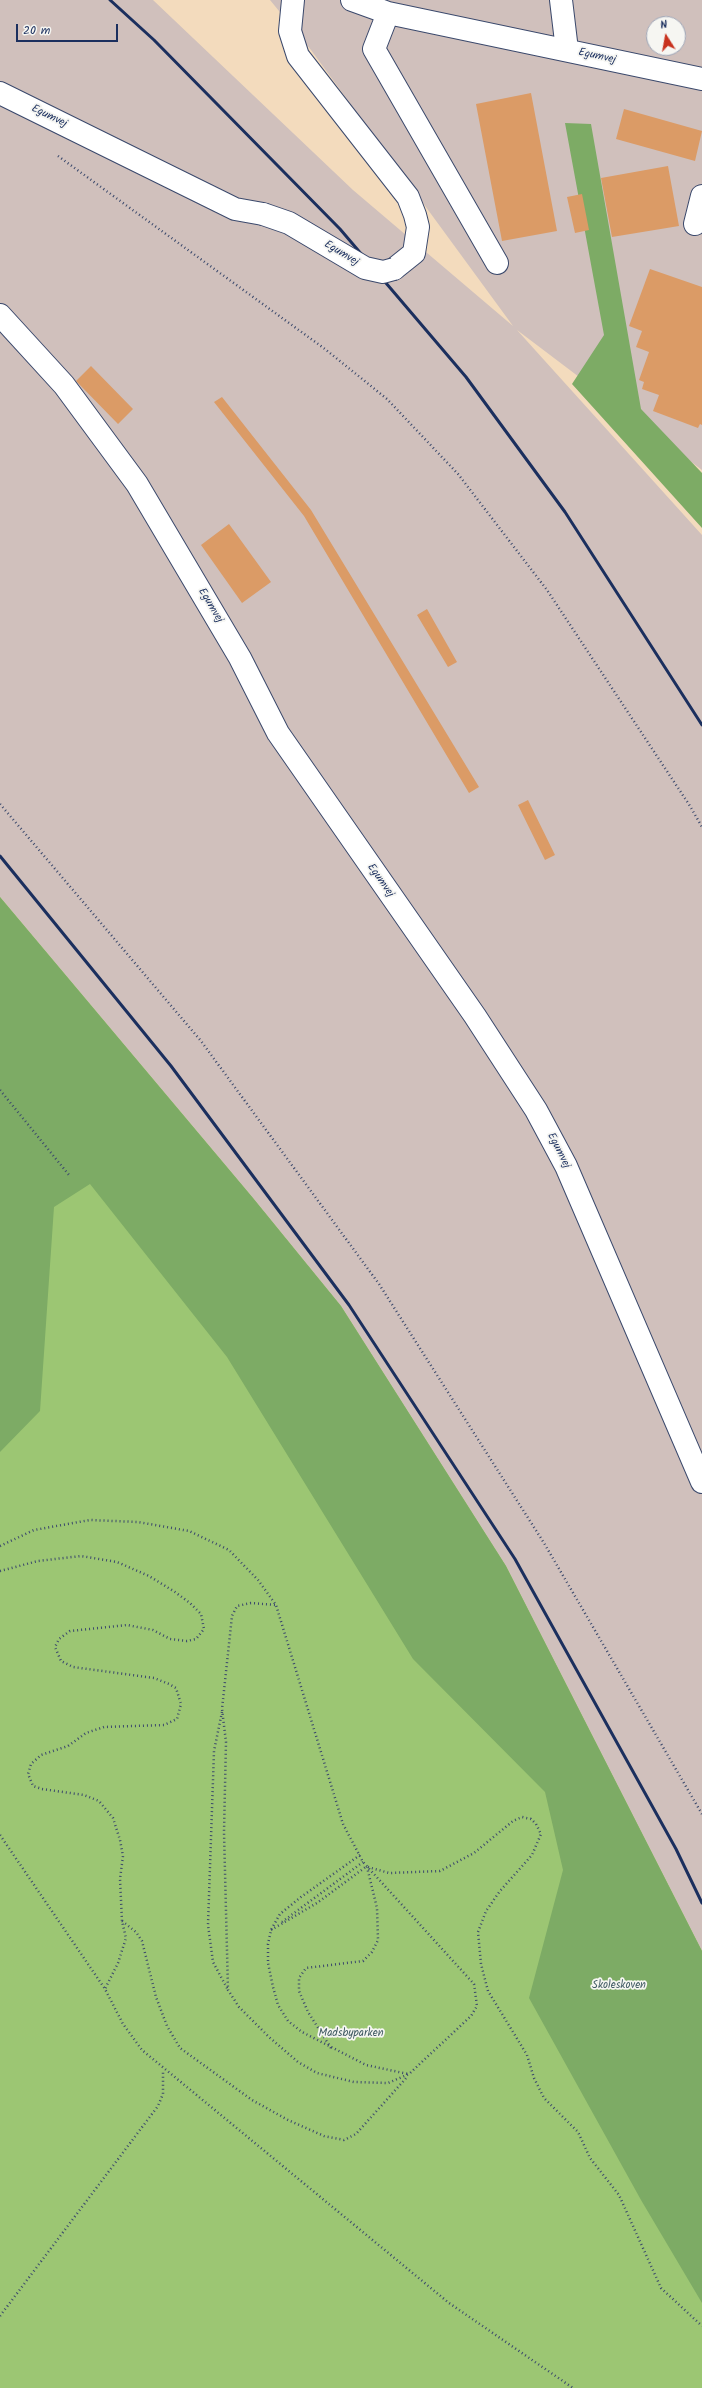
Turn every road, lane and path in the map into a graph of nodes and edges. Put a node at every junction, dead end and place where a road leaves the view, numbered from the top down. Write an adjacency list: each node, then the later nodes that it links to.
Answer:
1 (293, 0): 7 (street, Egumvej, bridge)
2 (352, 0): 4 (street, Egumvej)
3 (560, 0): 5 (street)
4 (378, 7): 5 (street, Egumvej); 11 (street)
5 (567, 50): 6 (street, Egumvej)
6 (702, 79)
7 (0, 93)
8 (55, 154): 14 (path)
9 (702, 196): 10 (street)
10 (695, 224)
11 (497, 262)
12 (0, 315): 17 (street, Egumvej)
13 (0, 804): 22 (path)
14 (702, 827)
15 (0, 1090): 16 (path)
16 (69, 1175)
17 (702, 1482)
18 (0, 1546): 20 (path)
19 (0, 1571): 27 (path)
20 (276, 1605): 21 (path); 24 (path)
21 (222, 1709): 30 (path); 30 (path)
22 (702, 1814)
23 (0, 1835): 29 (path)
24 (360, 1855): 25 (path); 28 (path)
25 (363, 1862): 26 (path); 28 (path)
26 (367, 1866): 28 (path); 31 (path); 33 (path); 35 (path)
27 (122, 1921): 29 (path); 33 (path)
28 (271, 1930): 31 (path)
29 (105, 1989): 32 (path)
30 (228, 1990): 33 (path)
31 (332, 2048): 33 (path)
32 (163, 2070): 34 (path); 36 (path)
33 (409, 2074)
34 (0, 2316)
35 (702, 2326)
36 (573, 2388)

